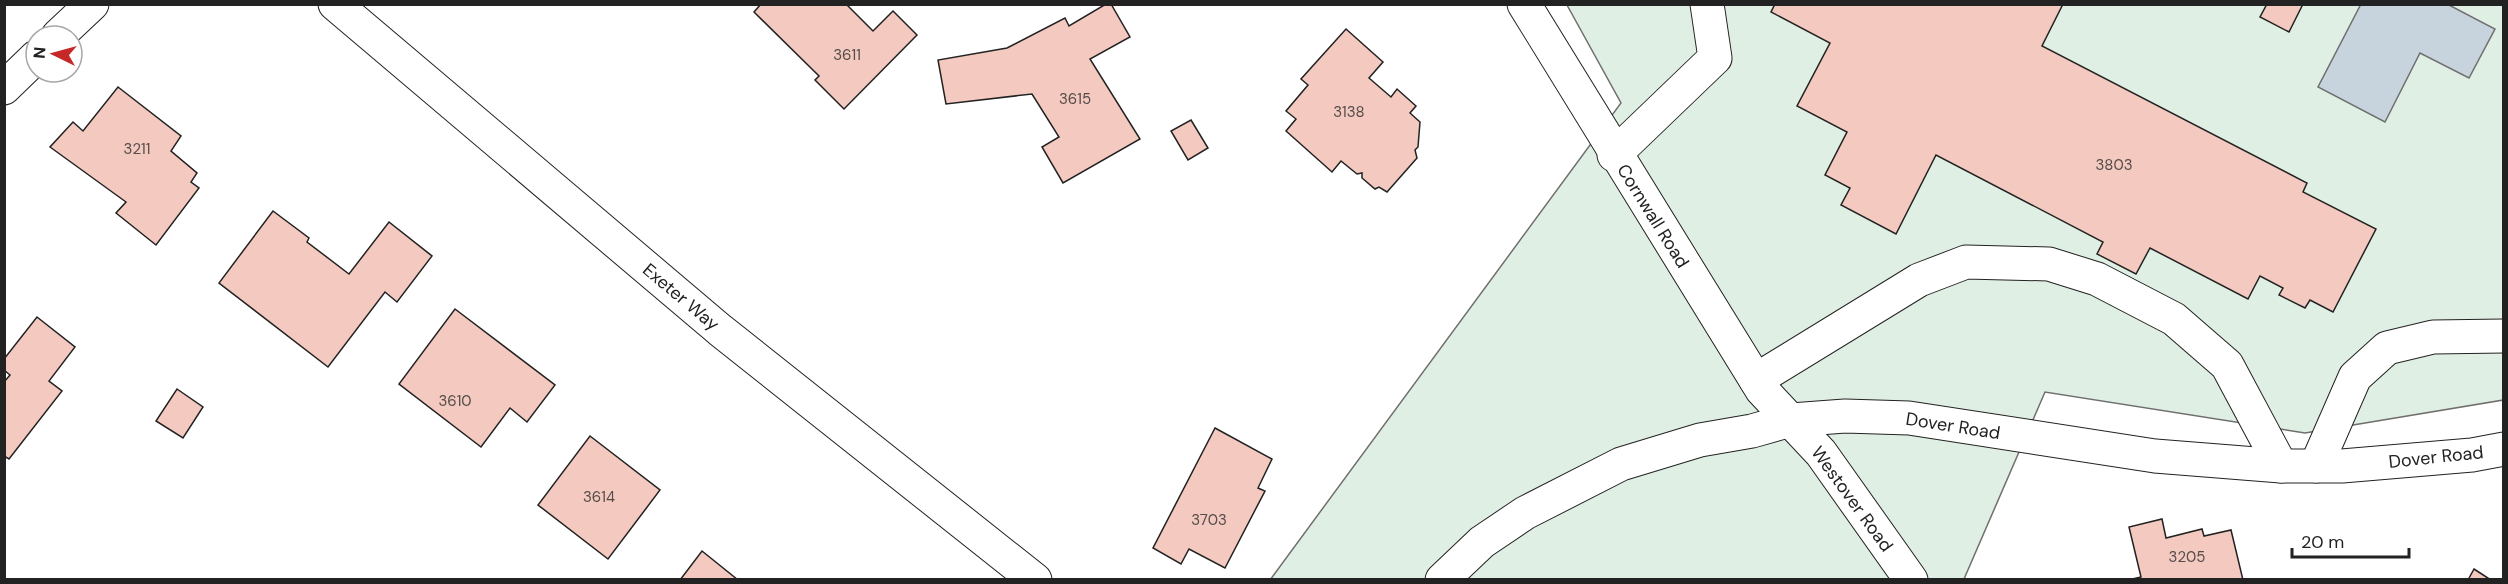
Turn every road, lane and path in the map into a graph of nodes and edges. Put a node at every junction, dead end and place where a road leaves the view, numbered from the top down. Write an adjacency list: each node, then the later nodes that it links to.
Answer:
1 (92, 4): 5 (street)
2 (335, 4): 15 (street, Exeter Way)
3 (1524, 4): 8 (street, Cornwall Road)
4 (1707, 4): 8 (street)
5 (71, 24)
6 (24, 69): 7 (street)
7 (4, 88)
8 (1614, 155): 10 (street, Cornwall Road)
9 (2504, 336): 14 (street)
10 (1756, 380): 11 (street, Cornwall Road); 13 (street)
11 (1791, 420): 13 (street, Dover Road); 16 (street, Dover Road); 17 (street, Westover Road)
12 (2504, 449): 14 (street, Dover Road)
13 (2281, 466): 14 (street, Dover Road)
14 (2316, 466)
15 (1035, 579)
16 (1442, 579)
17 (1911, 579)

